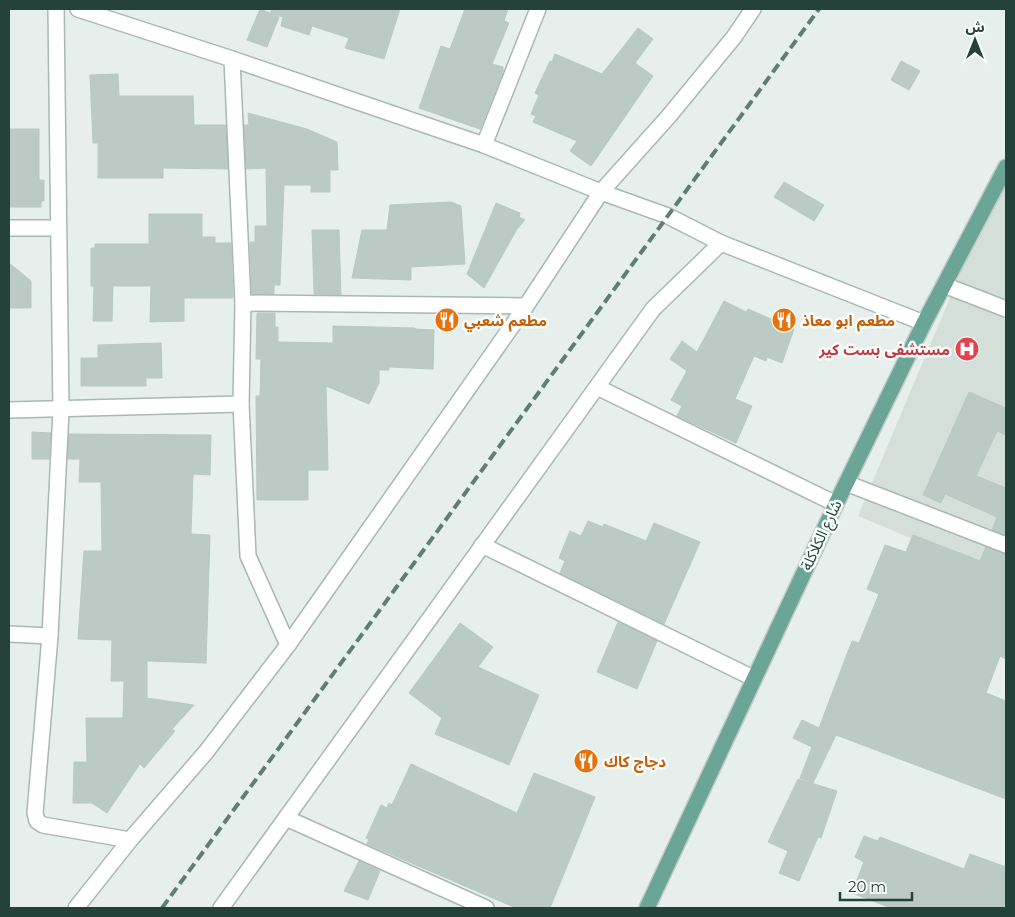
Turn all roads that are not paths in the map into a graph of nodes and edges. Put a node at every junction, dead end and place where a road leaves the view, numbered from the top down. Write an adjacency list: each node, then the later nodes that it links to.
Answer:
1 (56, 9): 11 (street)
2 (78, 9): 5 (street)
3 (538, 9): 7 (street)
4 (753, 9): 9 (street)
5 (104, 12): 6 (street)
6 (232, 59): 7 (street); 14 (street)
7 (484, 145): 9 (street)
8 (1006, 167): 13 (main road, شارع الكلاكلة)
9 (601, 192): 12 (street); 15 (street)
10 (9, 228): 11 (street)
11 (58, 228): 21 (street)
12 (721, 243): 17 (street); 18 (street)
13 (944, 285): 16 (street); 17 (main road, شارع الكلاكلة)
14 (243, 303): 15 (street); 19 (street)
15 (526, 306): 28 (street)
16 (1006, 309)
17 (924, 323): 22 (main road, شارع الكلاكلة)
18 (597, 387): 23 (street); 24 (street)
19 (242, 404): 21 (street); 28 (street)
20 (9, 410): 21 (street)
21 (61, 410): 27 (street)
22 (846, 483): 23 (main road, شارع الكلاكلة); 25 (street)
23 (836, 504): 29 (main road, شارع الكلاكلة)
24 (482, 545): 29 (street); 30 (street)
25 (1006, 545)
26 (9, 634): 27 (street)
27 (50, 636): 31 (street)
28 (288, 645): 31 (street)
29 (753, 678): 35 (main road, شارع الكلاكلة)
30 (286, 818): 33 (street); 34 (street)
31 (130, 840): 32 (street)
32 (76, 908)
33 (221, 908)
34 (486, 908)
35 (646, 908)

